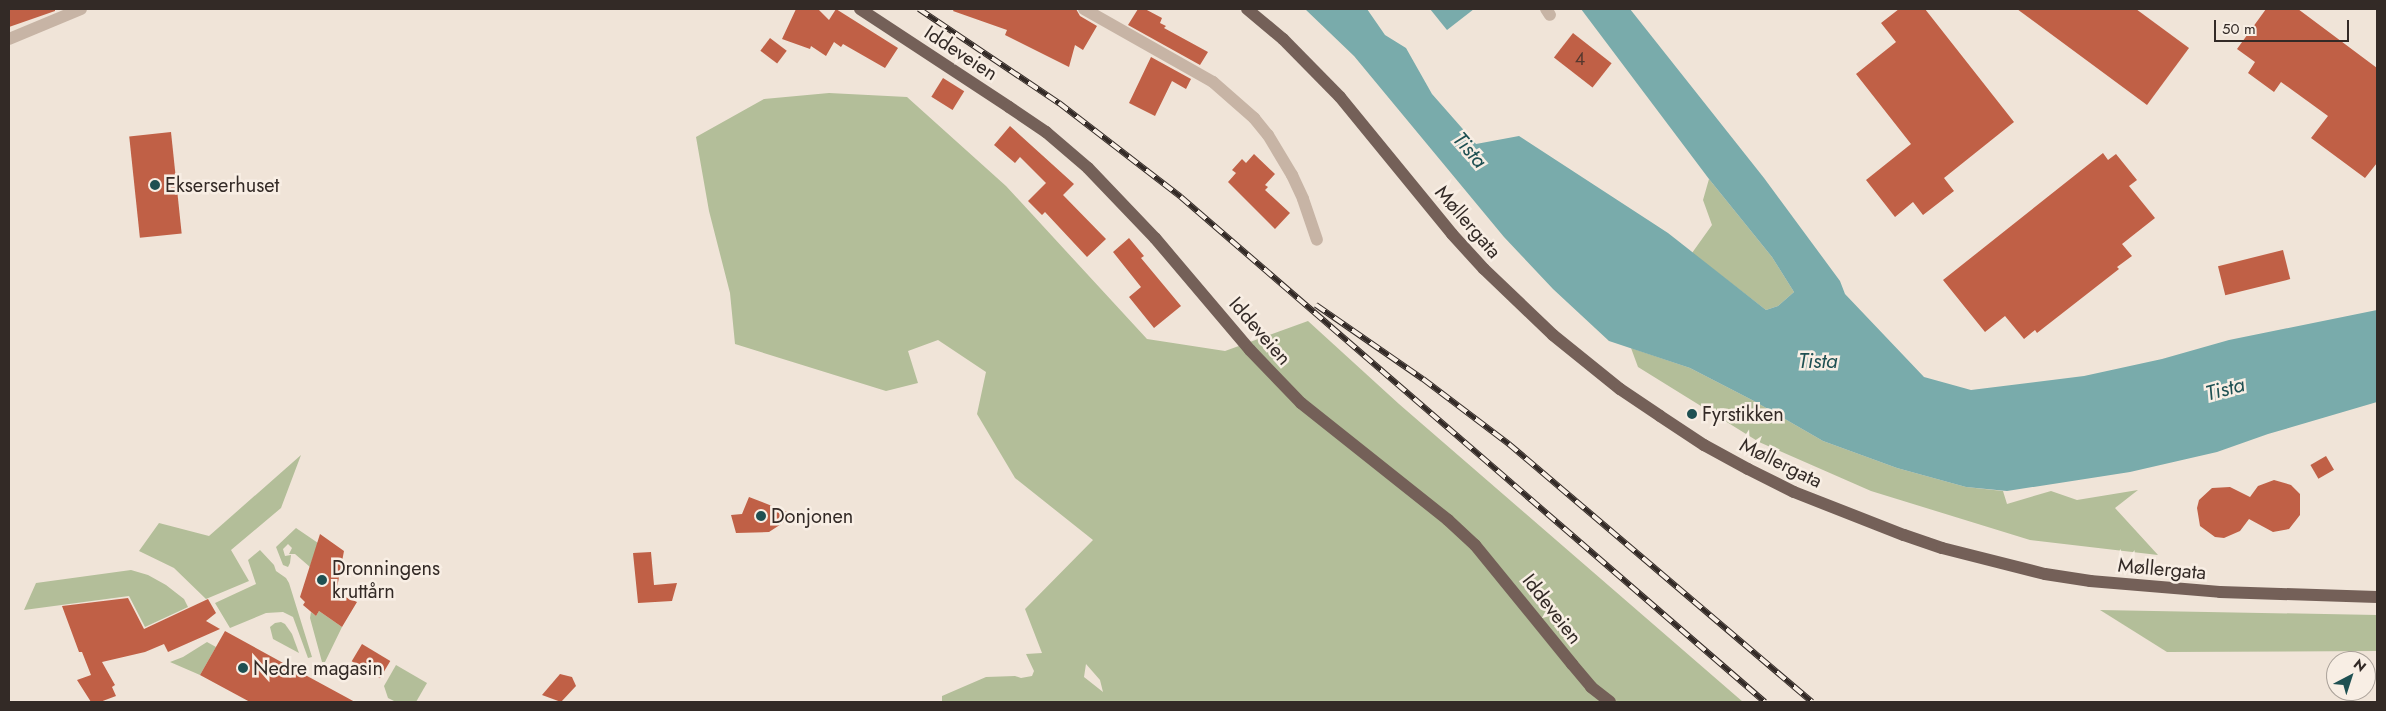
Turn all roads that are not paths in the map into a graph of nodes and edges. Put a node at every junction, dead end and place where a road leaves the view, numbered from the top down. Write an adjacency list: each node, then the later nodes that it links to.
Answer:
1 (81, 9): 5 (street)
2 (860, 9): 8 (main road, Iddeveien)
3 (1084, 9): 6 (street)
4 (1247, 9): 7 (main road, Møllergata)
5 (9, 39)
6 (1317, 240)
7 (2377, 597)
8 (1610, 702)

